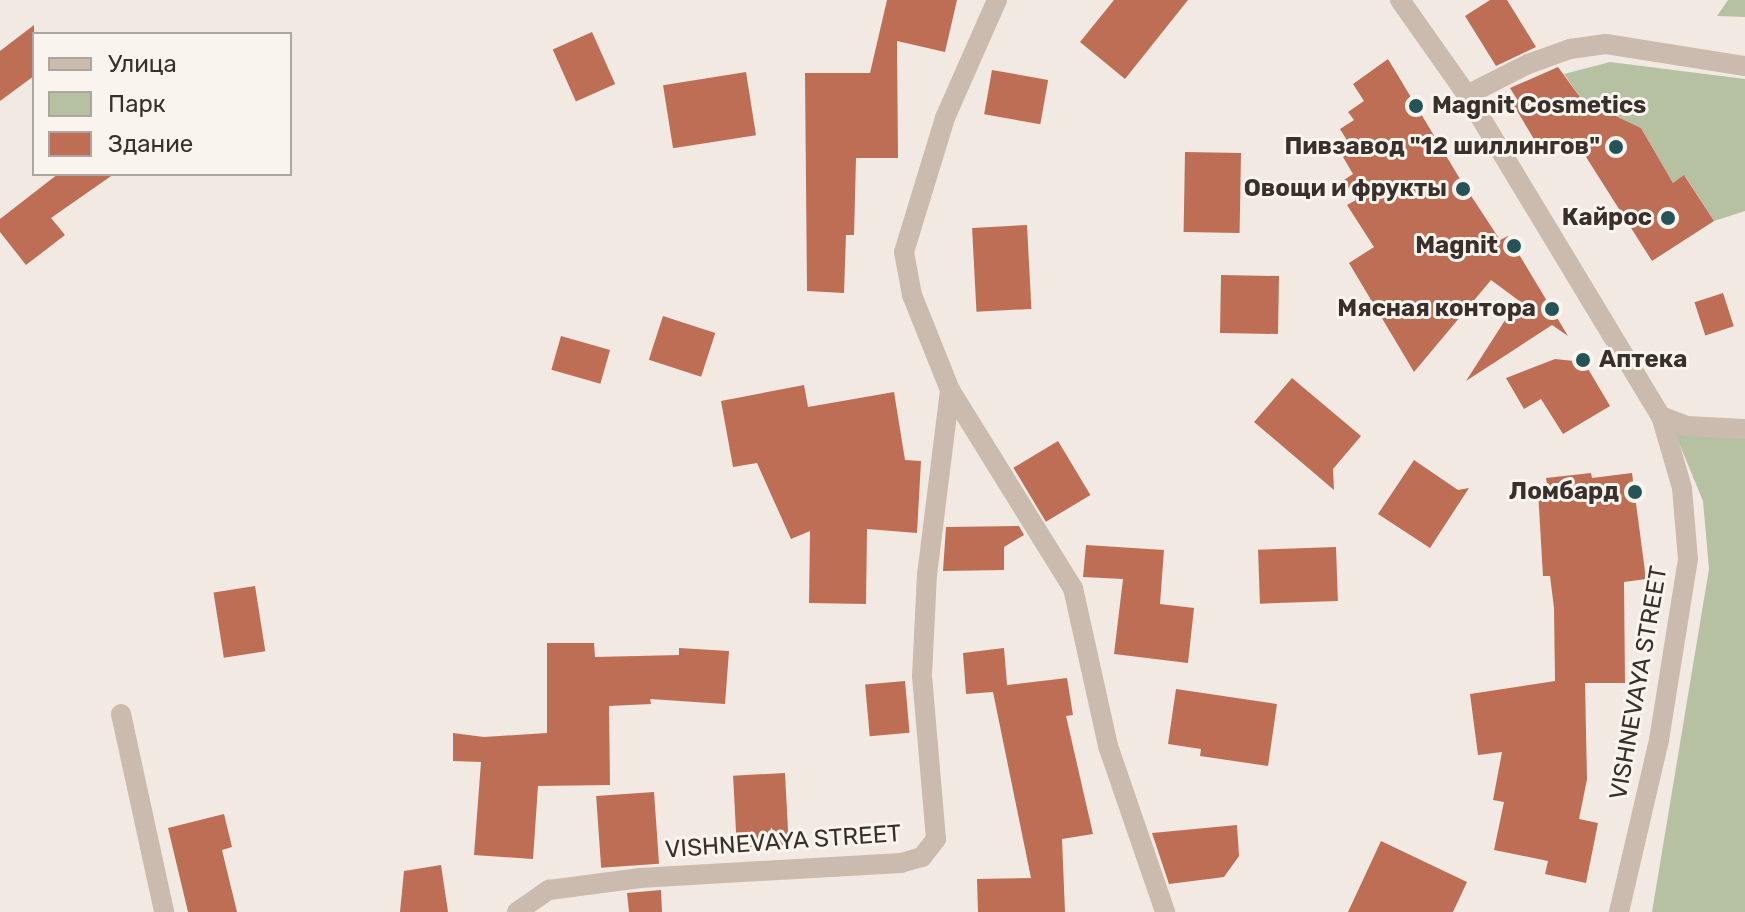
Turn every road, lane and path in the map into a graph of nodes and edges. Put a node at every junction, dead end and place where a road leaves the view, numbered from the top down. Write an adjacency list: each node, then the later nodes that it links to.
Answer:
1 (997, 0): 5 (street)
2 (1400, 0): 4 (street, VISHNEVAYA STREET)
3 (1745, 66): 4 (street)
4 (1467, 95): 6 (street, VISHNEVAYA STREET)
5 (950, 390): 10 (street, VISHNEVAYA STREET); 11 (street)
6 (1661, 416): 7 (street); 12 (street, VISHNEVAYA STREET)
7 (1745, 429)
8 (121, 714): 9 (street)
9 (164, 912)
10 (517, 912)
11 (1165, 912)
12 (1619, 912)

